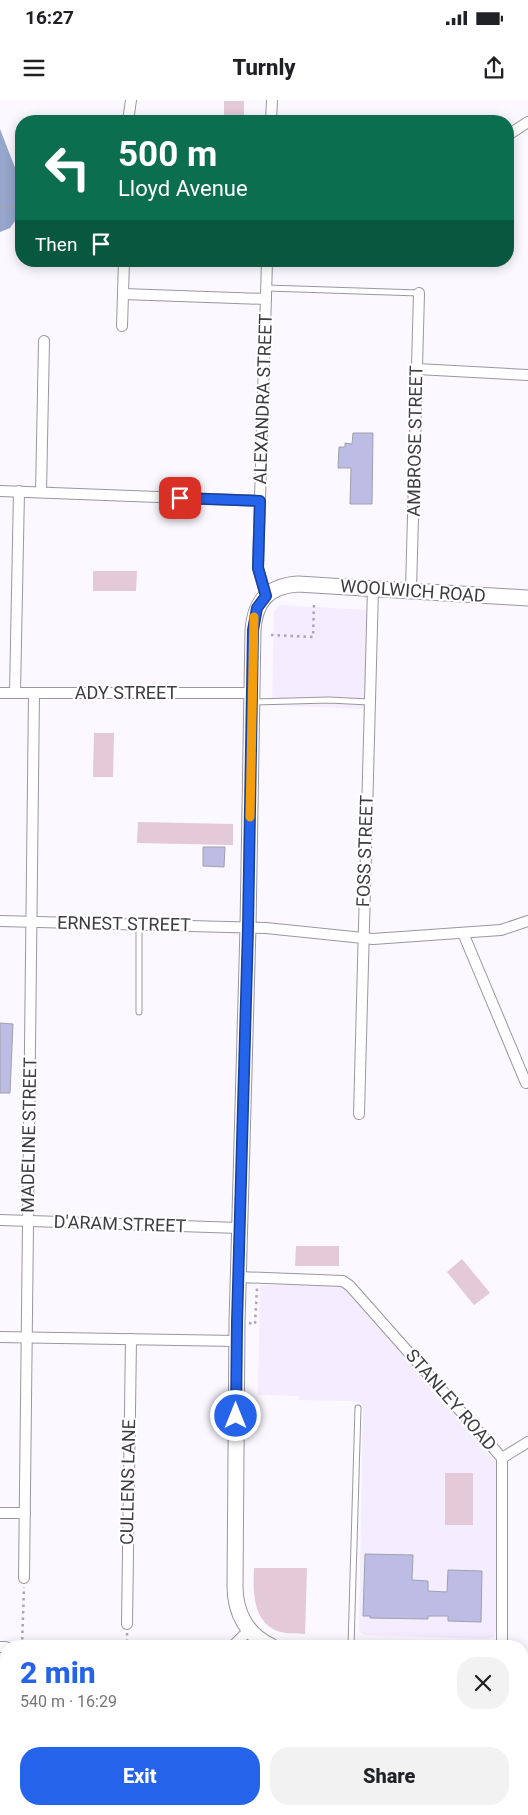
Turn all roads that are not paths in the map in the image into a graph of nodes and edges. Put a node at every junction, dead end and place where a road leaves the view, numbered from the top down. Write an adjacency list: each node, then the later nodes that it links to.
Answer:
1 (131, 100): 3 (street)
2 (272, 100): 4 (street)
3 (129, 115)
4 (271, 115)
5 (528, 122): 6 (street)
6 (514, 130)
7 (124, 267): 10 (street)
8 (267, 267): 11 (street, ALEXANDRA STREET)
9 (420, 292): 11 (lane); 14 (street, AMBROSE STREET)
10 (123, 294): 11 (street); 12 (street)
11 (266, 294): 19 (street, ALEXANDRA STREET)
12 (122, 326)
13 (44, 341): 18 (street)
14 (417, 369): 15 (street); 21 (street, AMBROSE STREET)
15 (528, 376)
16 (0, 491): 17 (street)
17 (19, 491): 18 (street); 25 (street)
18 (41, 492): 19 (street)
19 (260, 501): 22 (street, ALEXANDRA STREET)
20 (372, 588): 21 (street, WOOLWICH ROAD); 22 (street, WOOLWICH ROAD); 28 (street, FOSS STREET)
21 (411, 590): 23 (street, WOOLWICH ROAD)
22 (266, 596): 27 (street)
23 (528, 598)
24 (0, 693): 25 (street, ADY STREET)
25 (15, 693): 26 (street, ADY STREET)
26 (34, 693): 27 (street, ADY STREET); 30 (street, MADELINE STREET)
27 (251, 697): 28 (lane); 33 (street)
28 (369, 702): 35 (street, FOSS STREET)
29 (0, 921): 30 (street, ERNEST STREET)
30 (32, 922): 32 (street, ERNEST STREET); 40 (street, MADELINE STREET)
31 (528, 922): 34 (street, ERNEST STREET)
32 (139, 924): 33 (street, ERNEST STREET); 36 (lane)
33 (248, 928): 35 (street, ERNEST STREET); 41 (street)
34 (463, 933): 35 (street, ERNEST STREET); 37 (street)
35 (363, 938): 38 (street, FOSS STREET)
36 (139, 1012)
37 (526, 1083)
38 (359, 1114)
39 (0, 1220): 40 (street, D'ARAM STREET)
40 (28, 1221): 41 (street, D'ARAM STREET); 44 (street, MADELINE STREET)
41 (240, 1228): 42 (street)
42 (239, 1277): 46 (street); 49 (street, STANLEY ROAD)
43 (0, 1337): 44 (street)
44 (27, 1338): 45 (street); 51 (street, MADELINE STREET)
45 (131, 1339): 46 (street); 53 (street, CULLENS LANE)
46 (237, 1341): 54 (street)
47 (358, 1408): 57 (lane)
48 (528, 1442): 49 (street)
49 (502, 1458): 58 (street, STANLEY ROAD)
50 (0, 1513): 51 (street)
51 (25, 1513): 52 (street, MADELINE STREET)
52 (24, 1578)
53 (127, 1624)
54 (249, 1630): 55 (street); 56 (street)
55 (239, 1640)
56 (260, 1640)
57 (351, 1640)
58 (502, 1640)

